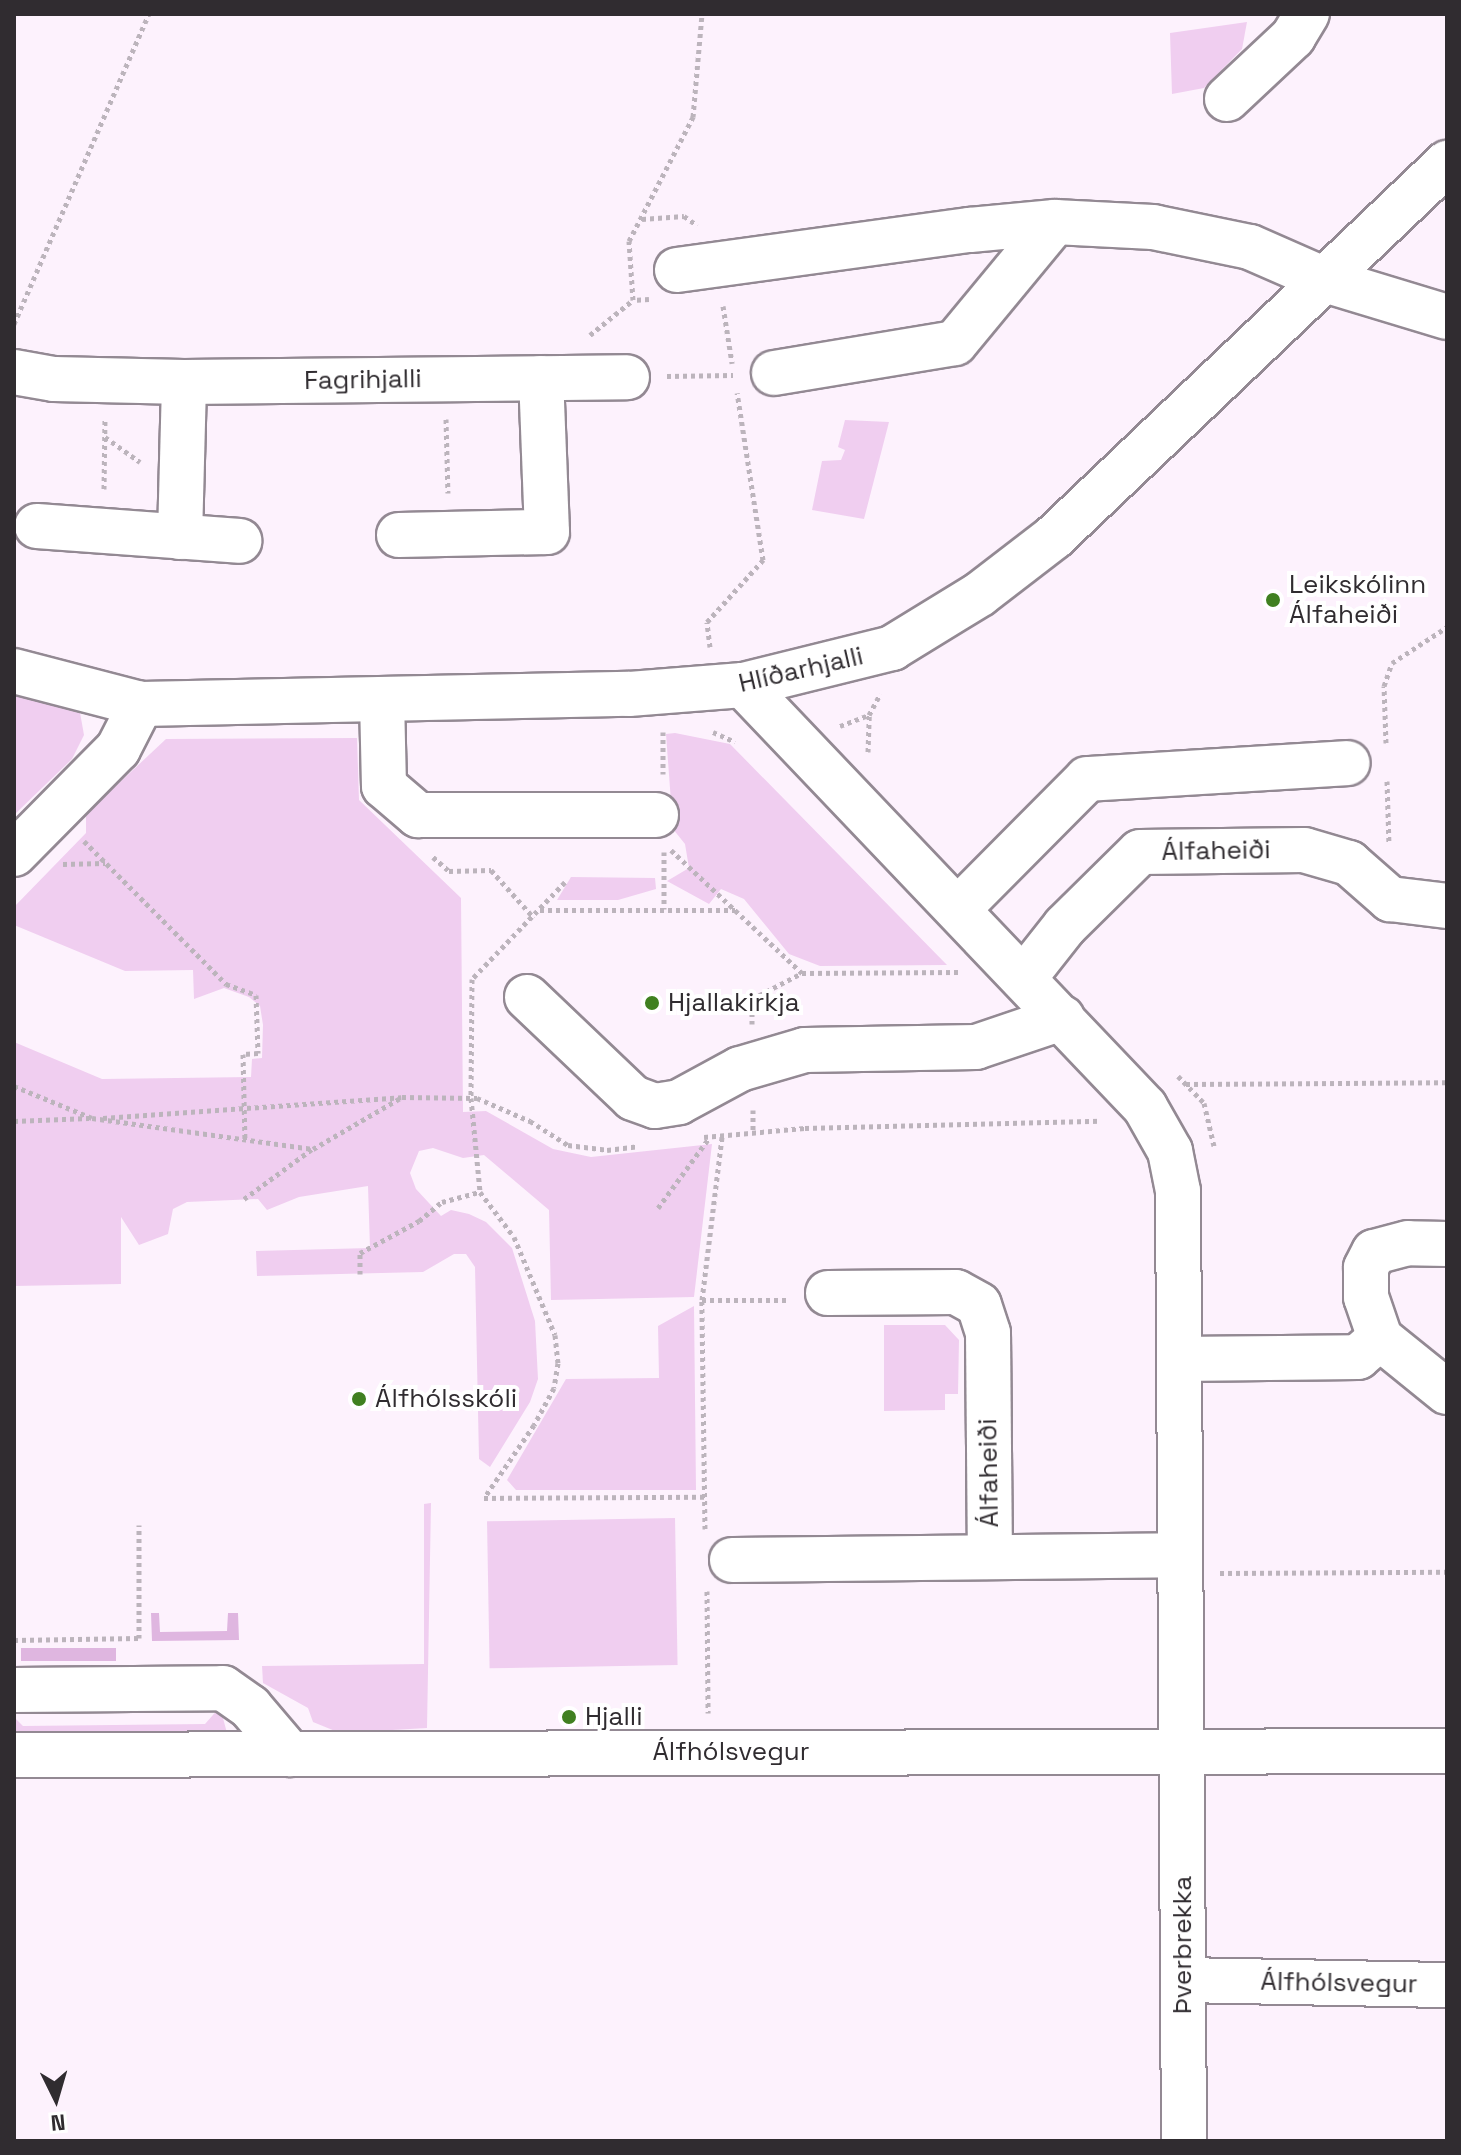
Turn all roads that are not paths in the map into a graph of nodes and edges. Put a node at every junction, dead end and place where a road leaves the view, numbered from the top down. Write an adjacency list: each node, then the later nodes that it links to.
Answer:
1 (1307, 14): 2 (street)
2 (1227, 99)
3 (1447, 163): 5 (street, Hlíðarhjalli)
4 (1055, 222): 5 (street); 6 (street); 9 (street)
5 (1325, 280): 7 (street); 18 (street, Hlíðarhjalli)
6 (670, 284)
7 (1447, 317)
8 (14, 372): 12 (street, Fagrihjalli)
9 (744, 375)
10 (627, 377): 11 (street, Fagrihjalli)
11 (541, 378): 12 (street, Fagrihjalli); 14 (street)
12 (184, 382): 15 (street)
13 (37, 526): 15 (street)
14 (399, 535)
15 (180, 537): 16 (street)
16 (239, 541)
17 (14, 671): 20 (street, Hlíðarhjalli)
18 (743, 685): 19 (street, Hlíðarhjalli); 25 (street)
19 (382, 699): 20 (street, Hlíðarhjalli); 22 (street)
20 (141, 704): 23 (street)
21 (1374, 763): 25 (street)
22 (660, 829)
23 (14, 854)
24 (1447, 906): 26 (street, Álfaheiði)
25 (958, 909): 26 (street)
26 (1024, 978): 28 (street)
27 (527, 997): 28 (street)
28 (1062, 1018): 32 (street)
29 (1447, 1244): 31 (street)
30 (828, 1293): 34 (street, Álfaheiði)
31 (1380, 1338): 32 (street); 33 (street)
32 (1179, 1359): 36 (street)
33 (1447, 1392)
34 (990, 1557): 35 (street, Álfaheiði); 36 (street, Álfaheiði)
35 (715, 1559)
36 (1180, 1564): 38 (street)
37 (14, 1690): 40 (street)
38 (1182, 1749): 39 (street, Álfhólsvegur); 40 (street, Álfhólsvegur); 42 (street, Þverbrekka)
39 (1447, 1751)
40 (290, 1754): 41 (street, Álfhólsvegur)
41 (14, 1755)
42 (1183, 1980): 43 (street, Álfhólsvegur); 44 (street, Þverbrekka)
43 (1447, 1985)
44 (1184, 2141)

